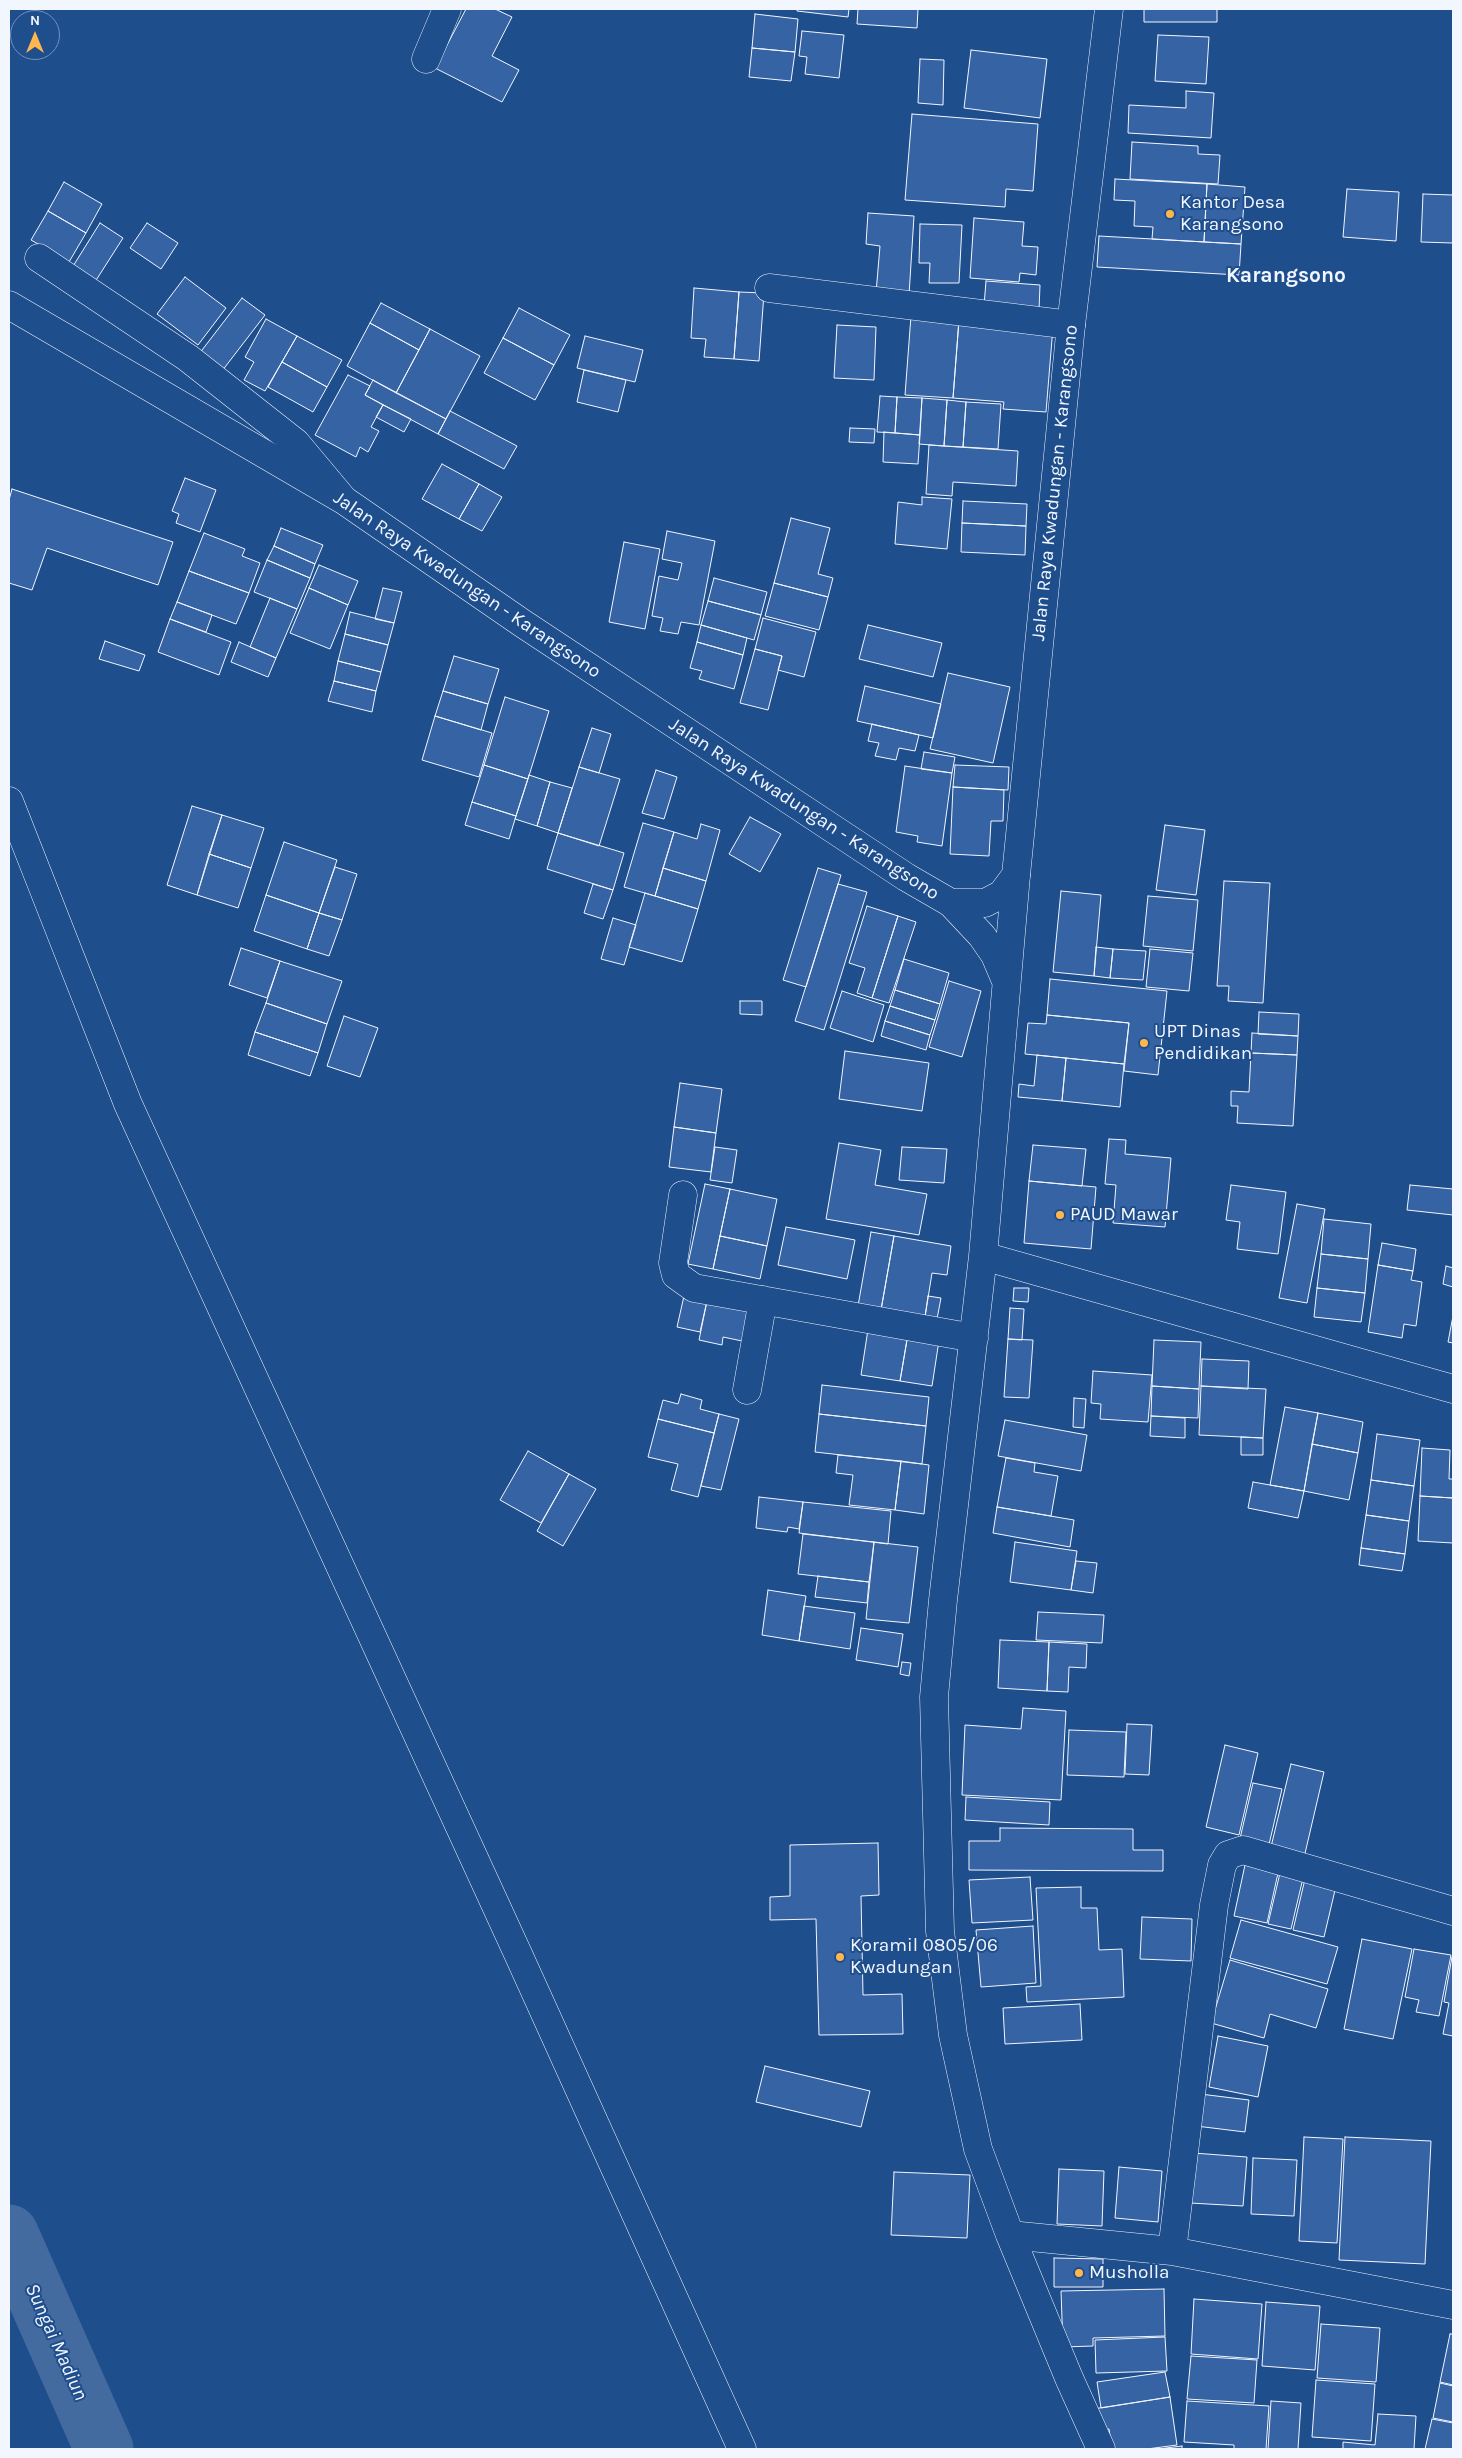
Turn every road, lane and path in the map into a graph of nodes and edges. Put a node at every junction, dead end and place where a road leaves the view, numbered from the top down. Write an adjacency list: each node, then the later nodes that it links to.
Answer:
1 (447, 9): 3 (street)
2 (1109, 9): 7 (street, Jalan Raya Kwadungan - Karangsono)
3 (426, 60)
4 (39, 258): 8 (street)
5 (769, 288): 7 (street)
6 (9, 305): 8 (street, Jalan Raya Kwadungan - Karangsono)
7 (1071, 326): 10 (street, Jalan Raya Kwadungan - Karangsono)
8 (345, 501): 11 (street, Jalan Raya Kwadungan - Karangsono)
9 (9, 800): 23 (street)
10 (1016, 875): 11 (street, Jalan Raya Kwadungan - Karangsono); 12 (street)
11 (951, 903): 12 (street)
12 (1007, 984): 14 (street)
13 (683, 1195): 15 (street)
14 (984, 1256): 16 (street); 18 (street)
15 (764, 1300): 16 (street); 17 (street)
16 (974, 1338): 20 (street)
17 (747, 1390)
18 (1453, 1390)
19 (1453, 1911): 21 (street)
20 (1010, 2236): 21 (street); 24 (street)
21 (1172, 2251): 22 (street)
22 (1453, 2305)
23 (742, 2449)
24 (1101, 2449)

